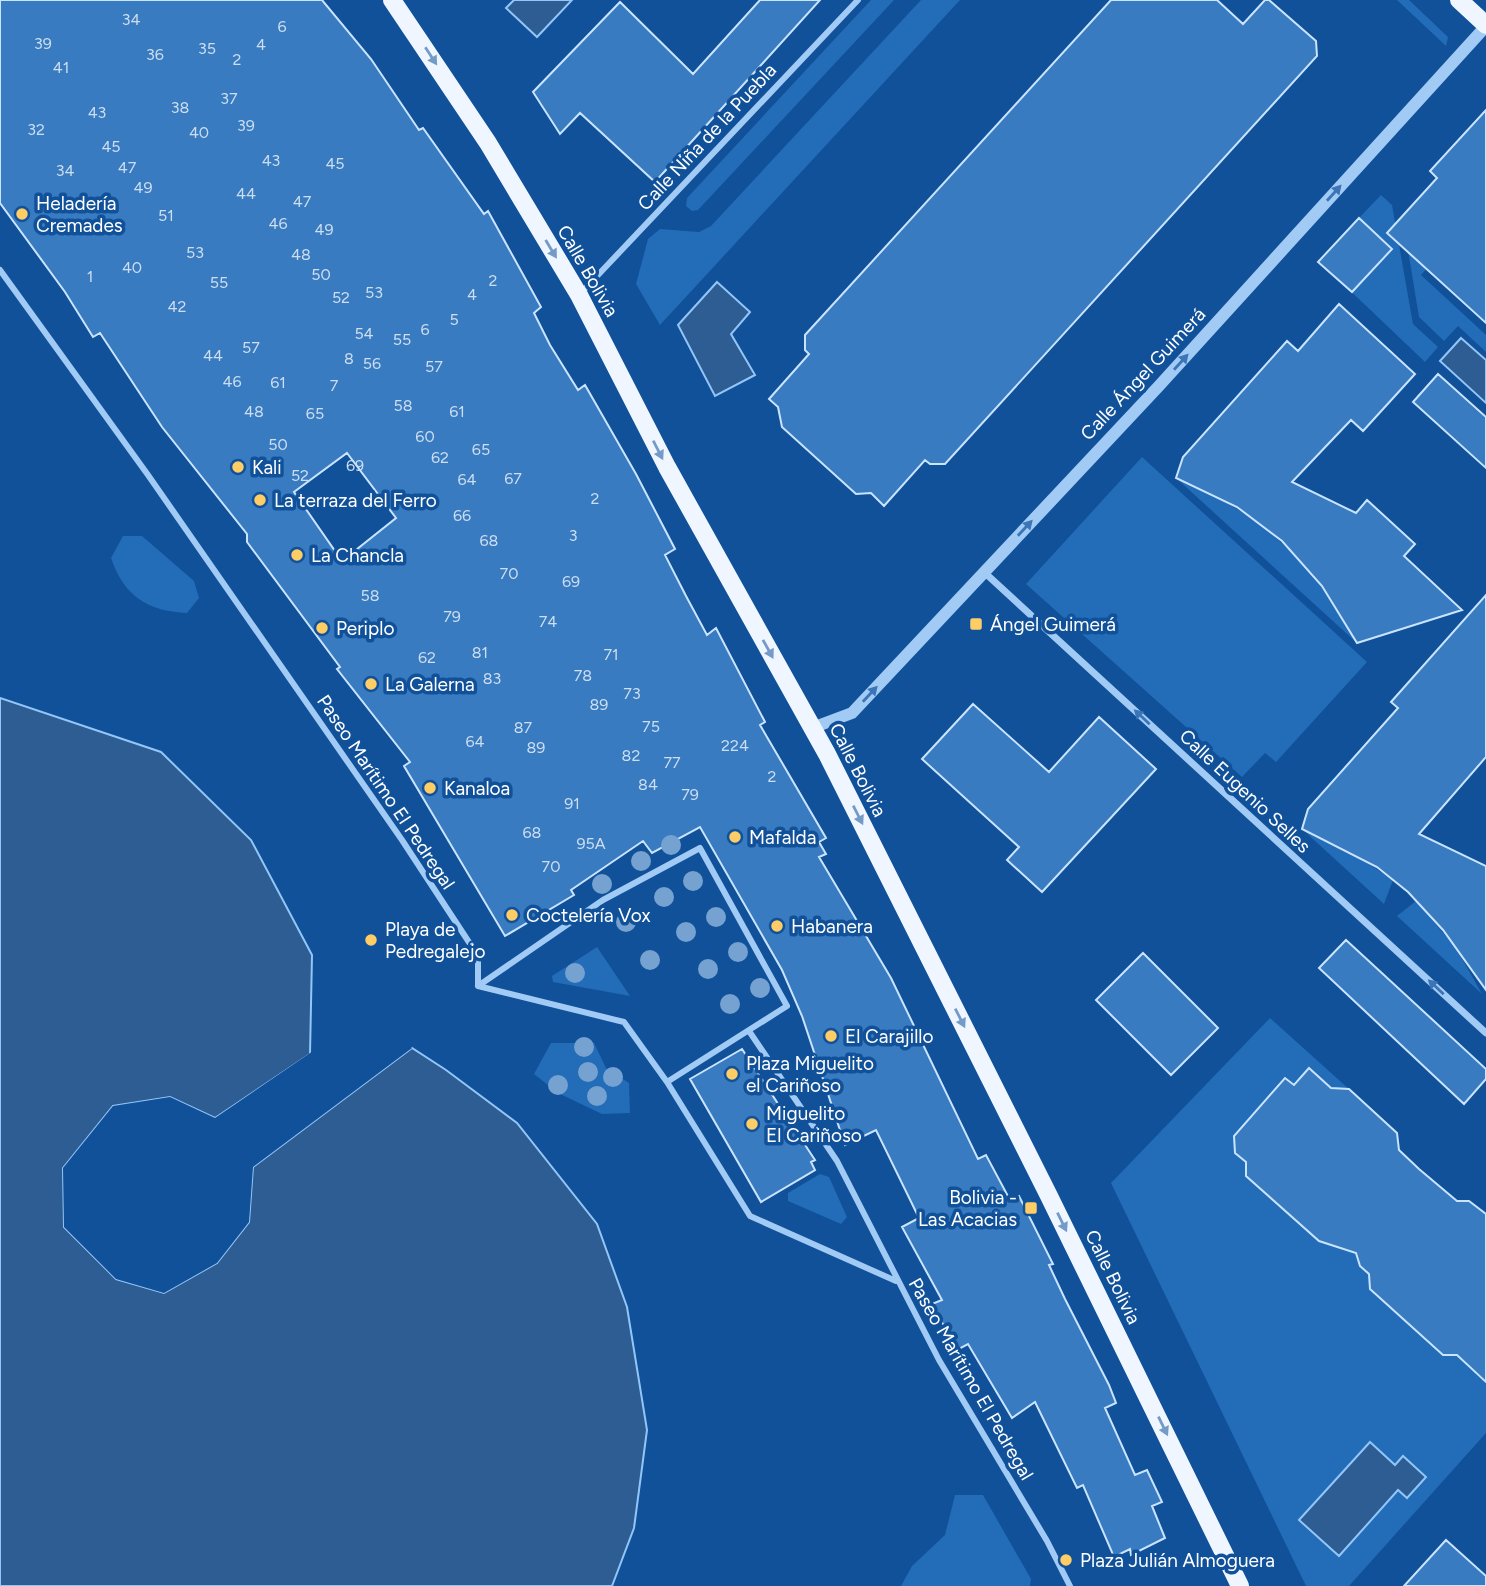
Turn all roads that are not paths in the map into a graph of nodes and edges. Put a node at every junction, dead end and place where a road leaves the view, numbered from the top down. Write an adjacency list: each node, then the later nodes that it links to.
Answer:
1 (392, 0): 6 (main road, Calle Bolivia, one-way to 6)
2 (858, 0): 6 (street, Calle Niña de la Puebla)
3 (1459, 0): 4 (main road)
4 (1486, 26): 7 (street, Calle Ángel Guimerá, one-way to 4)
5 (0, 270): 9 (street, Paseo Marítimo El Pedregal)
6 (579, 295): 8 (main road, Calle Bolivia, one-way to 8)
7 (984, 571): 8 (street, Calle Ángel Guimerá, one-way to 7); 11 (street, Calle Eugenio Selles, one-way to 7)
8 (813, 728): 15 (main road, Calle Bolivia, one-way to 15)
9 (478, 986): 10 (street); 12 (street, Paseo Marítimo El Pedregal)
10 (749, 1031): 12 (street); 13 (street)
11 (1486, 1033)
12 (667, 1082): 13 (street, Paseo Marítimo El Pedregal)
13 (897, 1281): 14 (street, Paseo Marítimo El Pedregal)
14 (1070, 1586)
15 (1240, 1586)

